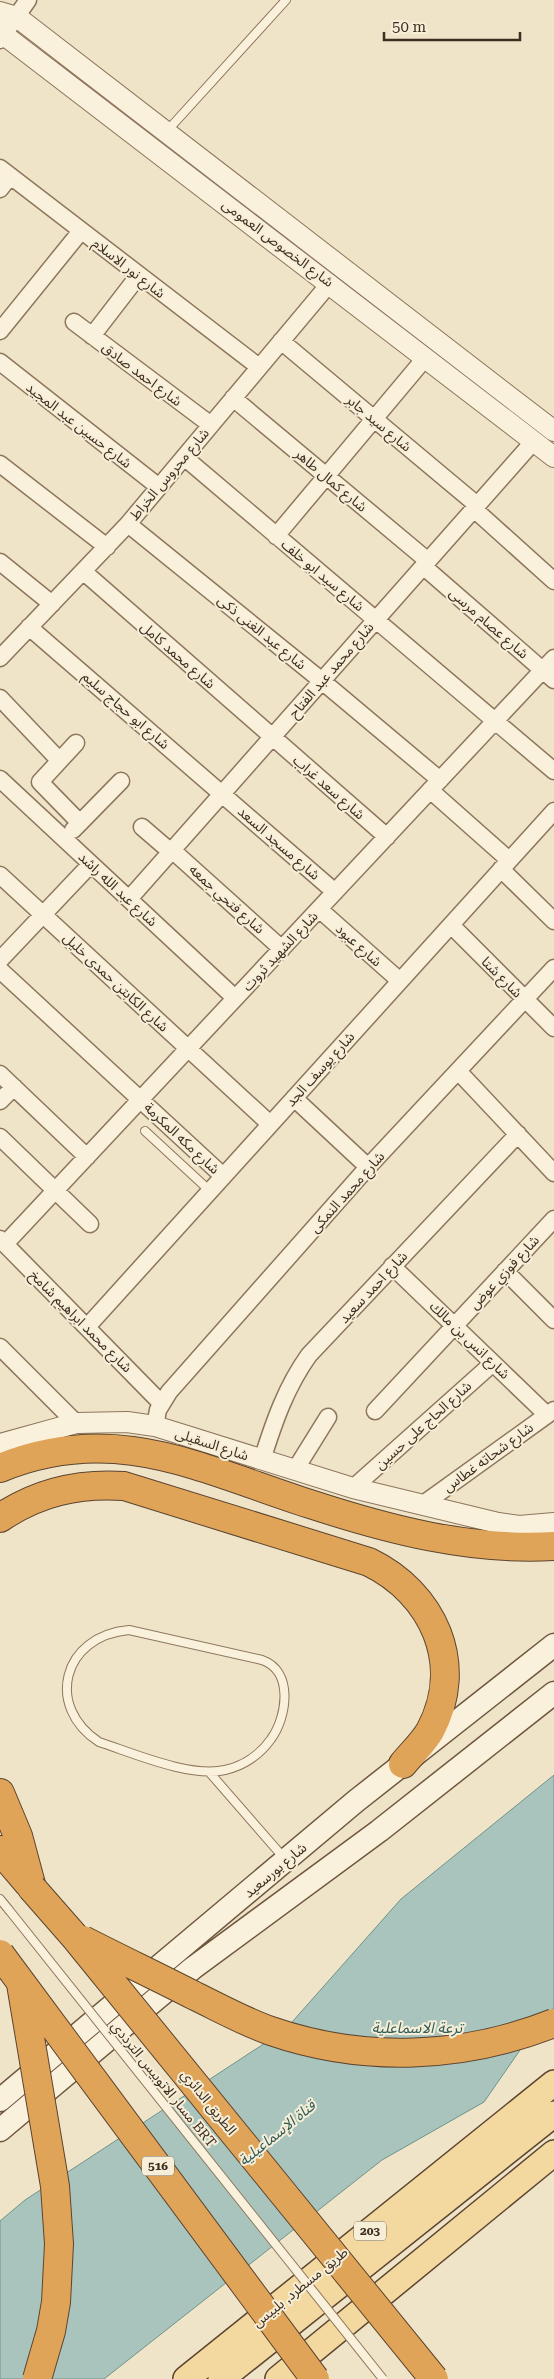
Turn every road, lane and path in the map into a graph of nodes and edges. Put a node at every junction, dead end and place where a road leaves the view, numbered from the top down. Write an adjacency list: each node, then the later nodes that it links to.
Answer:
1 (28, 0): 3 (street)
2 (286, 0): 5 (lane)
3 (8, 15): 4 (street); 5 (street, شارع الخصوص العمومى)
4 (1, 36): 10 (street, شارع الخصوص العمومى)
5 (167, 131): 21 (street, شارع الخصوص العمومى)
6 (5, 172): 7 (street); 8 (street, شارع نور الاسلام)
7 (0, 189)
8 (81, 231): 9 (street, شارع نور الاسلام); 12 (street)
9 (139, 275): 13 (street); 17 (street, شارع نور الاسلام)
10 (330, 283): 14 (street, شارع محروس الخراط); 15 (street, شارع الخصوص العمومى)
11 (74, 322): 13 (street, شارع احمد صادق)
12 (0, 331)
13 (92, 336): 20 (street, شارع احمد صادق)
14 (281, 341): 17 (street, شارع محروس الخراط); 19 (street, شارع سيد جابر)
15 (426, 357): 19 (street); 22 (street, شارع الخصوص العمومى)
16 (0, 362): 27 (street, شارع حسين عبد المجيد)
17 (259, 367): 18 (street, شارع محروس الخراط)
18 (233, 398): 20 (street, شارع محروس الخراط); 26 (street, شارع كمال طاهر)
19 (374, 419): 26 (street); 28 (street, شارع سيد جابر)
20 (211, 425): 23 (street, شارع محروس الخراط)
21 (554, 431)
22 (534, 441): 24 (street, شارع الخصوص العمومى); 28 (street, شارع محمد عبد الفتاح)
23 (184, 457): 27 (street, شارع محروس الخراط); 30 (street, شارع سيد ابو خلف)
24 (554, 457)
25 (0, 464): 31 (street)
26 (326, 476): 30 (street); 33 (street, شارع كمال طاهر)
27 (159, 487): 29 (street, شارع محروس الخراط)
28 (476, 507): 33 (street, شارع محمد عبد الفتاح); 35 (street, شارع سيد جابر)
29 (128, 524): 31 (street, شارع محروس الخراط); 42 (street, شارع عبد الغنى ذكى)
30 (276, 536): 37 (street, شارع سيد ابو خلف)
31 (106, 547): 34 (street, شارع محروس الخراط)
32 (0, 562): 36 (street)
33 (426, 563): 37 (street, شارع محمد عبد الفتاح); 41 (street, شارع عصام مرسى)
34 (84, 572): 36 (street, شارع محروس الخراط); 45 (street, شارع محمد كامل)
35 (554, 581)
36 (52, 604): 38 (street, شارع محروس الخراط)
37 (376, 620): 42 (street, شارع محمد عبد الفتاح); 44 (street, شارع سيد ابو خلف)
38 (29, 627): 39 (street, شارع محروس الخراط); 52 (street, شارع ابو حجاج سليم)
39 (0, 656)
40 (554, 658): 41 (street, شارع الشهيد ثروت)
41 (548, 675): 44 (street, شارع الشهيد ثروت)
42 (322, 681): 45 (street, شارع محمد عبد الفتاح); 51 (street, شارع عبد الغنى ذكى)
43 (0, 698): 47 (street)
44 (495, 721): 48 (street, شارع سيد ابو خلف); 51 (street, شارع الشهيد ثروت)
45 (272, 737): 52 (street, شارع محمد عبد الفتاح); 56 (street, شارع سعد غراب)
46 (76, 743): 47 (street)
47 (59, 760): 54 (street)
48 (554, 771)
49 (0, 779): 57 (street, شارع عبد الله راشد)
50 (121, 781): 54 (street)
51 (435, 785): 56 (street, شارع الشهيد ثروت); 60 (street, شارع عبد الغنى ذكى)
52 (222, 794): 58 (street, شارع محمد عبد الفتاح); 62 (street, شارع مسجد السعد)
53 (554, 812): 60 (street, شارع يوسف الجد)
54 (80, 823): 57 (street)
55 (142, 827): 58 (street, شارع فتحي جمعه)
56 (387, 837): 62 (street, شارع الشهيد ثروت)
57 (64, 839): 59 (street, شارع عبد الله راشد)
58 (172, 851): 63 (street, شارع محمد عبد الفتاح); 68 (street, شارع فتحي جمعه)
59 (92, 864): 63 (street, شارع عبد الله راشد); 65 (street)
60 (505, 865): 66 (street, شارع عبد الغنى ذكى); 67 (street, شارع يوسف الجد)
61 (0, 875): 65 (street, شارع الكابتن حمدى خليل)
62 (335, 892): 64 (street, شارع الشهيد ثروت)
63 (129, 899): 73 (street, شارع عبد الله راشد)
64 (319, 910): 68 (street, شارع الشهيد ثروت); 72 (street, شارع عبود)
65 (43, 915): 69 (street); 76 (street, شارع الكابتن حمدى خليل)
66 (554, 921)
67 (450, 925): 72 (street, شارع يوسف الجد); 74 (street, شارع شتا)
68 (282, 949): 73 (street, شارع الشهيد ثروت)
69 (0, 960)
70 (554, 968): 74 (street, شارع محمد النمكى)
71 (0, 970): 81 (street, شارع مكه المكرمة)
72 (400, 981): 80 (street, شارع يوسف الجد)
73 (236, 998): 76 (street, شارع الشهيد ثروت)
74 (525, 999): 75 (street, شارع شتا); 77 (street, شارع محمد النمكى)
75 (554, 1028)
76 (188, 1049): 81 (street, شارع الشهيد ثروت); 83 (street, شارع الكابتن حمدى خليل)
77 (458, 1071): 85 (street); 88 (street, شارع محمد النمكى)
78 (0, 1074): 79 (street)
79 (14, 1087): 82 (street); 87 (street)
80 (294, 1098): 83 (street, شارع يوسف الجد); 88 (street)
81 (140, 1100): 87 (street, شارع الشهيد ثروت); 90 (street, شارع مكه المكرمة)
82 (0, 1101)
83 (270, 1124): 90 (street, شارع يوسف الجد)
84 (144, 1132): 92 (lane)
85 (518, 1134): 89 (street); 96 (street, شارع احمد سعيد)
86 (0, 1136): 91 (street)
87 (87, 1157): 91 (street, شارع الشهيد ثروت)
88 (368, 1167): 103 (street, شارع محمد النمكى)
89 (554, 1173)
90 (223, 1176): 92 (street, شارع يوسف الجد)
91 (56, 1191): 94 (street); 95 (street, شارع الشهيد ثروت)
92 (210, 1191): 100 (street, شارع يوسف الجد)
93 (554, 1219): 97 (street, شارع فوزي عوض)
94 (90, 1224)
95 (3, 1242): 100 (street, شارع محمد ابراهيم شامخ)
96 (392, 1266): 99 (street, شارع انس بن مالك); 110 (street, شارع احمد سعيد)
97 (505, 1272): 98 (street); 99 (street, شارع فوزي عوض)
98 (554, 1320)
99 (454, 1325): 102 (street, شارع انس بن مالك); 104 (street, شارع فوزي عوض)
100 (87, 1327): 103 (street, شارع محمد ابراهيم شامخ)
101 (0, 1347): 107 (street)
102 (493, 1363): 105 (street, شارع انس بن مالك); 113 (street, شارع الحاج على حسين)
103 (161, 1403): 108 (street, شارع محمد النمكى)
104 (375, 1411)
105 (550, 1412): 114 (street, شارع شحاته غطاس)
106 (328, 1417): 112 (street)
107 (76, 1424): 108 (street, شارع السقيلى); 109 (street, شارع السقيلى)
108 (155, 1426): 110 (street, شارع السقيلى)
109 (0, 1444)
110 (262, 1460): 112 (street, شارع السقيلى)
111 (0, 1468): 117 (highway)
112 (295, 1470): 113 (street, شارع السقيلى)
113 (353, 1488): 114 (street, شارع السقيلى)
114 (422, 1505): 116 (street, شارع السقيلى)
115 (0, 1518): 120 (highway)
116 (554, 1523)
117 (554, 1546)
118 (554, 1645): 120 (main road, شارع بورسعيد)
119 (554, 1693): 125 (main road, شارع بورسعيد)
120 (403, 1764): 124 (main road, شارع بورسعيد)
121 (210, 1772): 121 (lane); 124 (lane)
122 (0, 1793): 126 (highway)
123 (0, 1850): 126 (highway, الطريق الدائري)
124 (286, 1861): 125 (main road); 133 (main road, شارع بورسعيد)
125 (306, 1885): 135 (main road, شارع بورسعيد)
126 (32, 1888): 128 (highway, الطريق الدائري, bridge)
127 (0, 1899): 142 (lane, مسار الاتوبيس الترددي BRT, bridge)
128 (74, 1936): 131 (highway, bridge); 143 (highway, الطريق الدائري, bridge)
129 (0, 1954): 130 (highway, 516, bridge)
130 (20, 1980): 137 (highway, bridge); 141 (highway, 516, bridge)
131 (554, 2023)
132 (554, 2083): 138 (main road, طريق مسطرد, بلبيس / 203)
133 (0, 2100)
134 (554, 2114): 139 (main road, طريق مسطرد, بلبيس / 203)
135 (0, 2130)
136 (554, 2153): 140 (main road)
137 (37, 2379)
138 (186, 2379)
139 (221, 2379)
140 (278, 2379)
141 (315, 2379)
142 (383, 2379)
143 (434, 2379)

